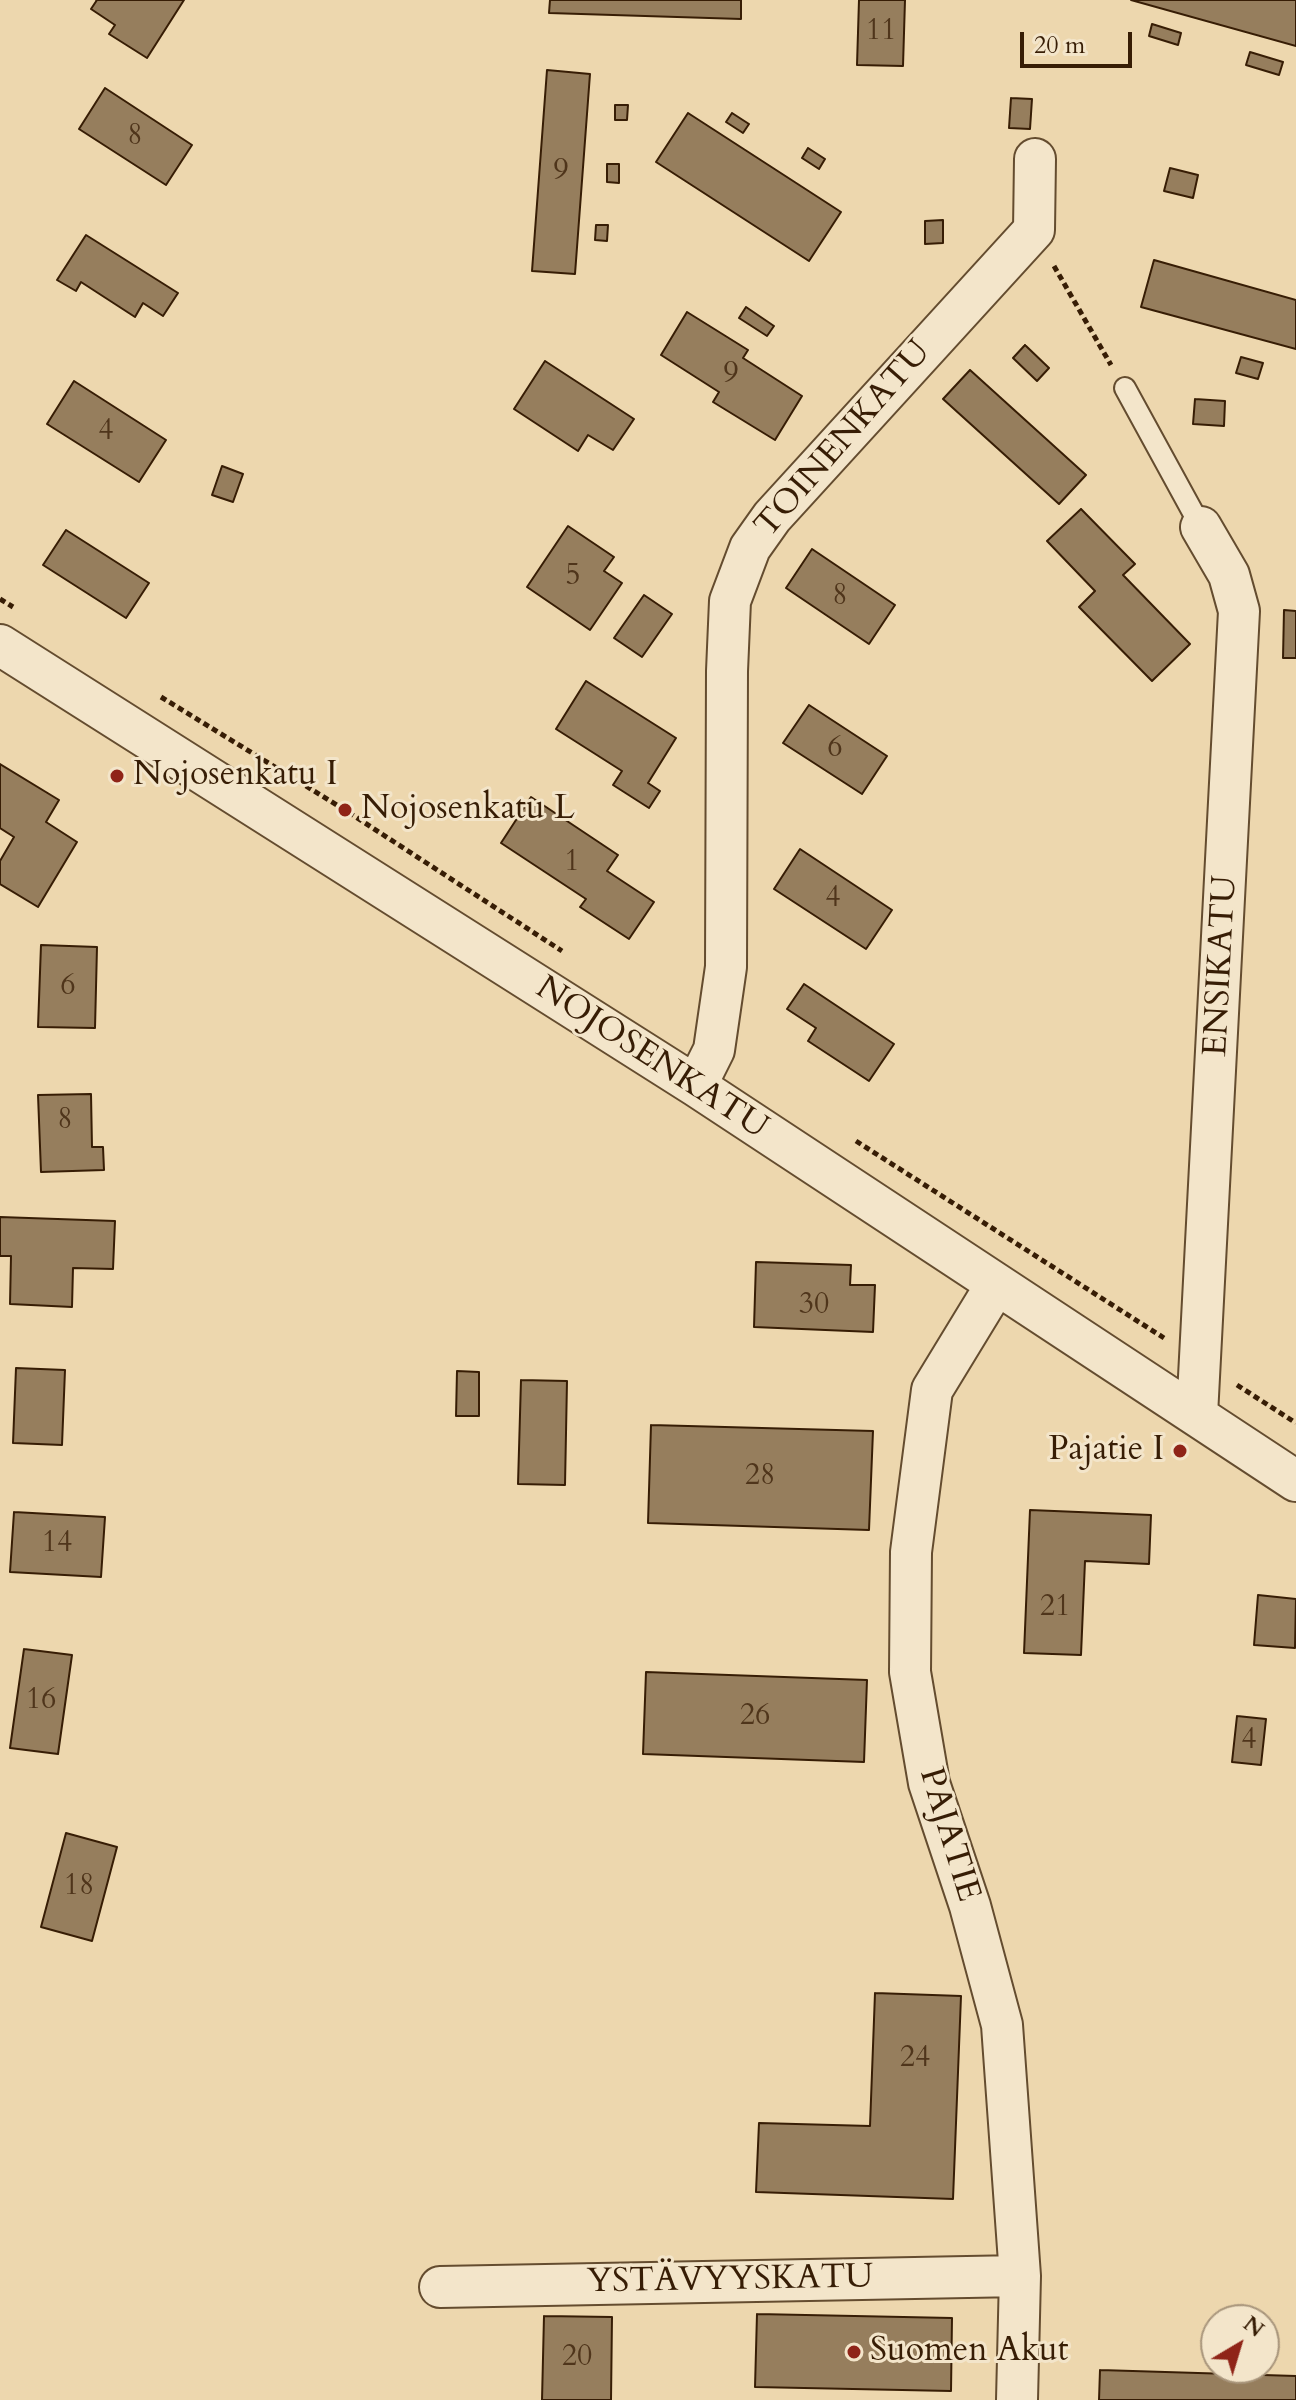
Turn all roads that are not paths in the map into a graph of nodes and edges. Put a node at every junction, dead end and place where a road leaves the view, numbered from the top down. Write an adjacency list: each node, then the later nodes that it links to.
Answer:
1 (1035, 159): 5 (street, TOINENKATU)
2 (1125, 388): 3 (lane)
3 (1201, 527): 7 (street, ENSIKATU)
4 (0, 645): 5 (street, NOJOSENKATU)
5 (696, 1086): 6 (street, NOJOSENKATU)
6 (996, 1285): 7 (street, NOJOSENKATU); 9 (street, PAJATIE)
7 (1197, 1415): 8 (street, NOJOSENKATU)
8 (1296, 1481)
9 (1020, 2276): 10 (street, YSTÄVYYSKATU); 11 (street, PAJATIE)
10 (440, 2287)
11 (1017, 2400)

